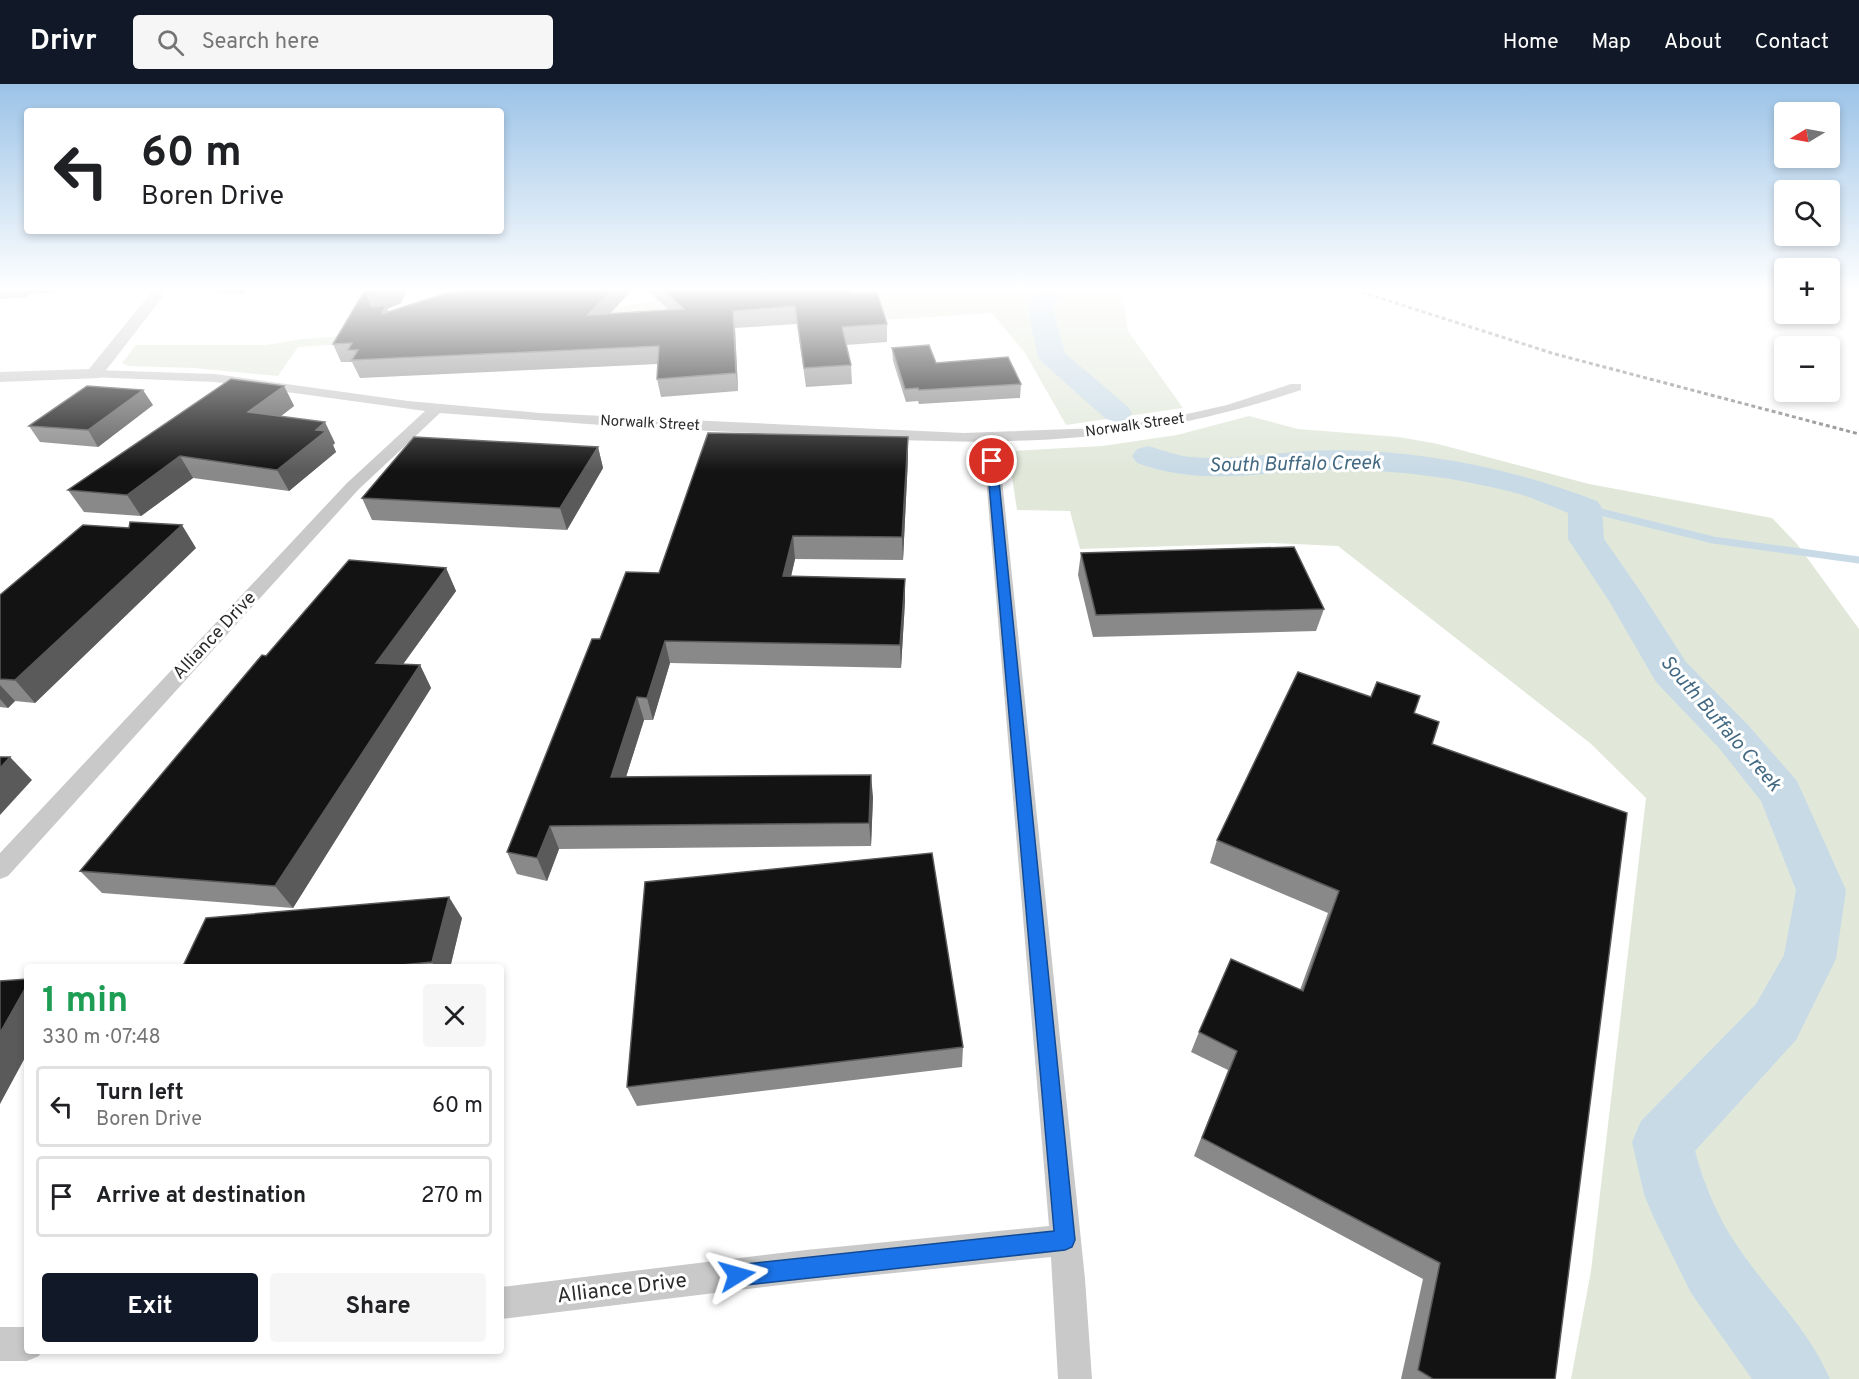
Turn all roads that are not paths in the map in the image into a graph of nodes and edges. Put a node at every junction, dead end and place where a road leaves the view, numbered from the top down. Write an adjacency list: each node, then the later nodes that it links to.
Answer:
1 (113, 350): 2 (street)
2 (94, 374): 3 (street, Norwalk Street); 5 (street, Norwalk Street)
3 (0, 377)
4 (1296, 387): 6 (street, Norwalk Street)
5 (437, 408): 6 (street, Norwalk Street); 7 (street, Alliance Drive)
6 (990, 440): 8 (street)
7 (0, 869)
8 (1065, 1240): 9 (street, Alliance Drive); 12 (street)
9 (504, 1304)
10 (0, 1344): 11 (street)
11 (24, 1344)
12 (1075, 1379)

